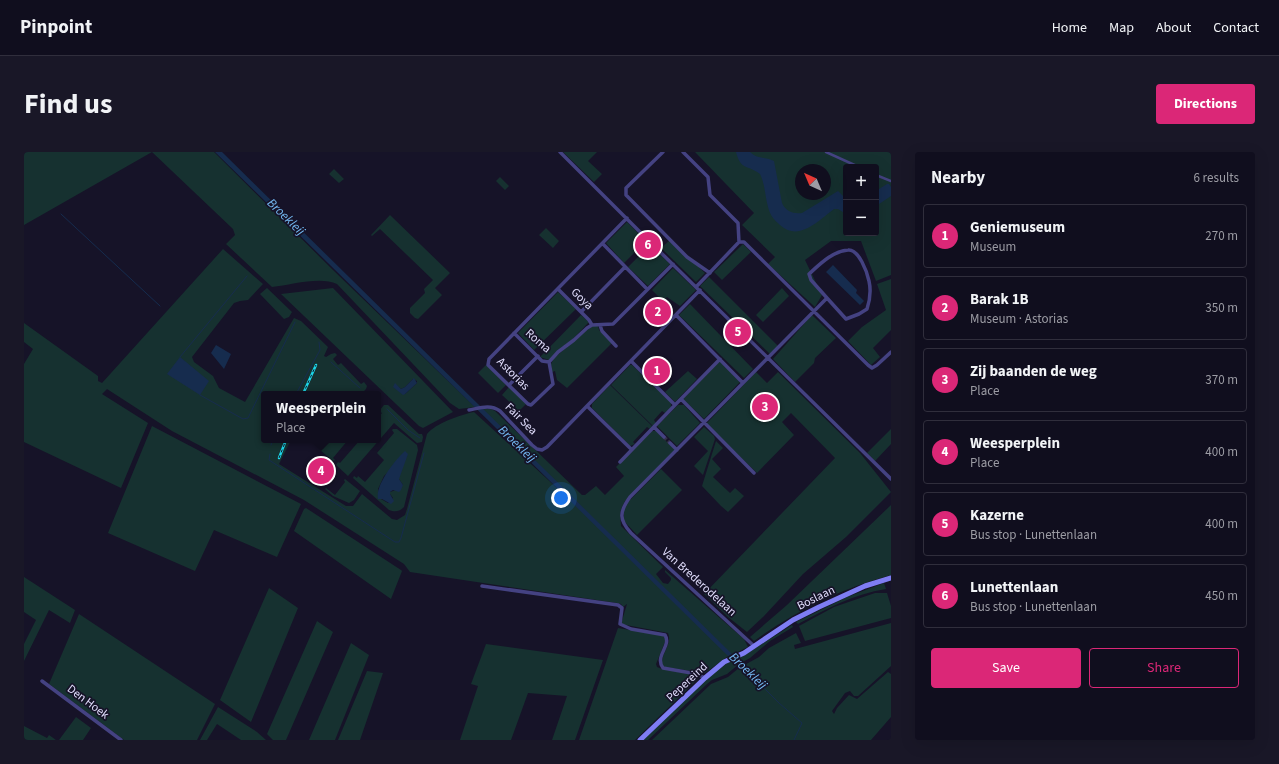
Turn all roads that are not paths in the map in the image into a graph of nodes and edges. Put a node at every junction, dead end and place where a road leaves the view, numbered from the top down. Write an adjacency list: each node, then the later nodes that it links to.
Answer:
1 (560, 152): 8 (street)
2 (663, 152): 13 (street)
3 (683, 152): 9 (street)
4 (826, 152): 5 (street)
5 (852, 164)
6 (879, 176): 7 (street)
7 (891, 181)
8 (627, 218): 10 (street, Astorias); 11 (street)
9 (739, 242): 13 (street); 19 (street)
10 (603, 244): 12 (street); 15 (street, Astorias)
11 (673, 264): 14 (street); 16 (street)
12 (625, 267): 16 (street); 20 (street)
13 (710, 273): 14 (street)
14 (696, 287): 17 (street)
15 (558, 289): 20 (street, Goya); 24 (street, Astorias)
16 (648, 290): 23 (street)
17 (700, 290): 21 (street); 28 (street)
18 (827, 298): 18 (street); 19 (street)
19 (814, 311): 26 (street); 28 (street)
20 (581, 312): 22 (street, Goya)
21 (676, 315): 29 (street); 30 (street)
22 (592, 325): 23 (street); 31 (street)
23 (600, 325): 25 (street)
24 (514, 333): 27 (street, Roma); 33 (street, Astorias)
25 (616, 346)
26 (891, 352)
27 (538, 356): 31 (street, Roma); 33 (street, Fair Sea)
28 (768, 358): 32 (street); 46 (street)
29 (720, 359): 32 (street); 34 (street)
30 (631, 361): 35 (street); 36 (street)
31 (549, 362): 33 (street, Astorias)
32 (743, 383): 38 (street)
33 (509, 385)
34 (681, 399): 35 (street); 38 (street)
35 (675, 405): 39 (street)
36 (587, 406): 37 (street, Fair Sea); 42 (street)
37 (469, 410)
38 (704, 423): 43 (street); 45 (street)
39 (654, 427): 40 (street); 42 (street)
40 (664, 437)
41 (670, 442): 43 (street)
42 (632, 449): 44 (street)
43 (677, 450): 49 (street, Van Brederodelaan)
44 (620, 462)
45 (754, 473)
46 (891, 479)
47 (891, 578): 49 (main road, Boslaan)
48 (482, 586): 50 (street)
49 (754, 646): 50 (main road, Pepereind)
50 (705, 678): 53 (main road, Pepereind)
51 (42, 681): 52 (street, Den Hoek)
52 (121, 740)
53 (640, 740)

